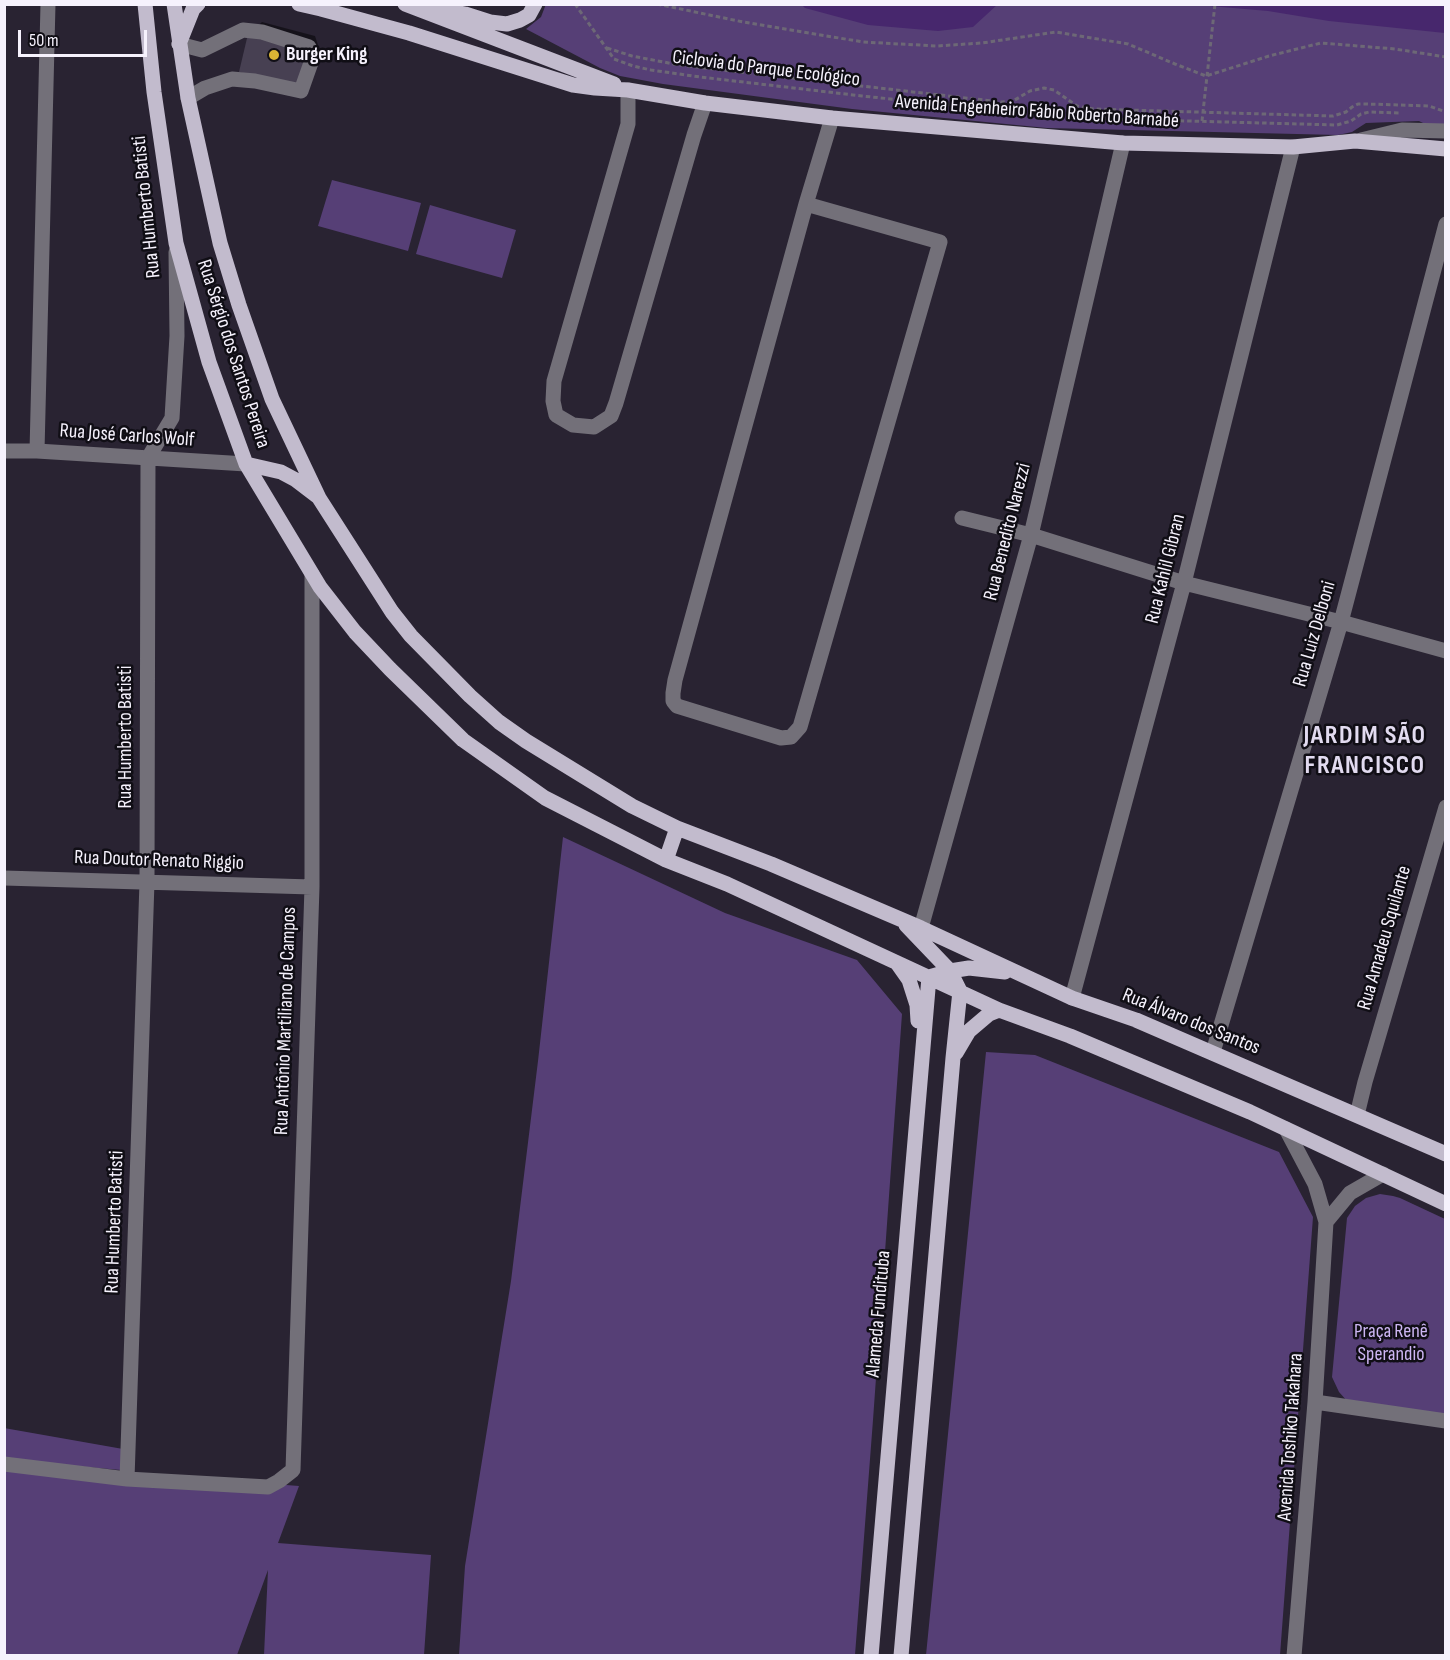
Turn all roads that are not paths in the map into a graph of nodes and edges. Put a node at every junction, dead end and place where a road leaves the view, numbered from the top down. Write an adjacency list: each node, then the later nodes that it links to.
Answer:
1 (48, 4): 22 (street)
2 (145, 4): 20 (main road, Rua Humberto Batisti)
3 (174, 4): 8 (main road)
4 (198, 4): 8 (main road)
5 (299, 4): 9 (main road)
6 (536, 4): 7 (main road)
7 (410, 6): 9 (main road)
8 (179, 44): 10 (main road); 10 (street)
9 (628, 90): 11 (main road, Avenida Engenheiro Fábio Roberto Barnabé); 11 (street)
10 (188, 98): 25 (main road)
11 (705, 103): 12 (main road, Avenida Engenheiro Fábio Roberto Barnabé)
12 (832, 118): 15 (main road, Avenida Engenheiro Fábio Roberto Barnabé); 18 (street)
13 (1446, 131): 14 (street)
14 (1355, 141): 16 (main road, Avenida Engenheiro Fábio Roberto Barnabé); 17 (main road, Avenida Engenheiro Fábio Roberto Barnabé)
15 (1124, 142): 16 (main road, Avenida Engenheiro Fábio Roberto Barnabé); 27 (street, Rua Benedito Narezzi)
16 (1293, 147): 29 (street, Rua Kahlil Gibran)
17 (1446, 149)
18 (806, 204): 18 (street)
19 (1446, 224): 30 (street, Rua Luiz Delboni)
20 (176, 243): 23 (street, Rua Humberto Batisti); 24 (main road, Rua Sérgio dos Santos Pereira)
21 (4, 451): 22 (street, Rua José Carlos Wolf)
22 (37, 451): 23 (street, Rua José Carlos Wolf)
23 (148, 458): 24 (street, Rua José Carlos Wolf); 36 (street, Rua Humberto Batisti)
24 (246, 464): 25 (main road); 28 (main road, Rua Sérgio dos Santos Pereira)
25 (319, 498): 33 (main road, Rua Álvaro dos Santos)
26 (963, 519): 27 (street)
27 (1031, 535): 29 (street); 39 (street, Rua Benedito Narezzi)
28 (312, 574): 34 (main road, Rua Sérgio dos Santos Pereira); 37 (street, Rua Antônio Martiliano de Campos)
29 (1185, 583): 30 (street); 45 (street, Rua Kahlil Gibran)
30 (1341, 622): 31 (street); 47 (street, Rua Luiz Delboni)
31 (1446, 651)
32 (1446, 807): 50 (street, Rua Amadeu Squilante)
33 (677, 828): 34 (main road); 38 (main road, Rua Álvaro dos Santos)
34 (666, 860): 40 (main road, Rua Sérgio dos Santos Pereira)
35 (4, 878): 36 (street, Rua Doutor Renato Riggio)
36 (147, 882): 37 (street, Rua Doutor Renato Riggio); 59 (street, Rua Humberto Batisti)
37 (312, 887): 59 (street, Rua Antônio Martiliano de Campos)
38 (900, 919): 39 (main road, Rua Álvaro dos Santos); 41 (main road)
39 (921, 928): 42 (main road, Rua Álvaro dos Santos)
40 (895, 961): 43 (main road, Rua Sérgio dos Santos Pereira); 49 (main road)
41 (950, 971): 42 (main road); 43 (main road); 44 (main road)
42 (1020, 974): 45 (main road, Rua Álvaro dos Santos)
43 (929, 977): 44 (main road, Rua Sérgio dos Santos Pereira); 49 (main road, Alameda Fundituba)
44 (960, 991): 46 (main road, Rua Sérgio dos Santos Pereira); 48 (main road)
45 (1072, 998): 47 (main road, Rua Álvaro dos Santos)
46 (999, 1010): 48 (main road); 51 (main road, Rua Sérgio dos Santos Pereira)
47 (1213, 1052): 50 (main road, Rua Álvaro dos Santos)
48 (953, 1058): 61 (main road)
49 (921, 1072): 60 (main road, Alameda Fundituba)
50 (1358, 1115): 52 (main road, Rua Álvaro dos Santos)
51 (1286, 1129): 53 (main road, Rua Sérgio dos Santos Pereira); 55 (street, Avenida Toshiko Takahara)
52 (1446, 1154)
53 (1383, 1174): 54 (main road, Rua Sérgio dos Santos Pereira); 55 (street)
54 (1446, 1204)
55 (1326, 1222): 56 (street, Avenida Toshiko Takahara)
56 (1315, 1402): 57 (street); 62 (street, Avenida Toshiko Takahara)
57 (1446, 1420)
58 (4, 1464): 59 (street)
59 (127, 1479)
60 (871, 1656)
61 (901, 1656)
62 (1294, 1656)

